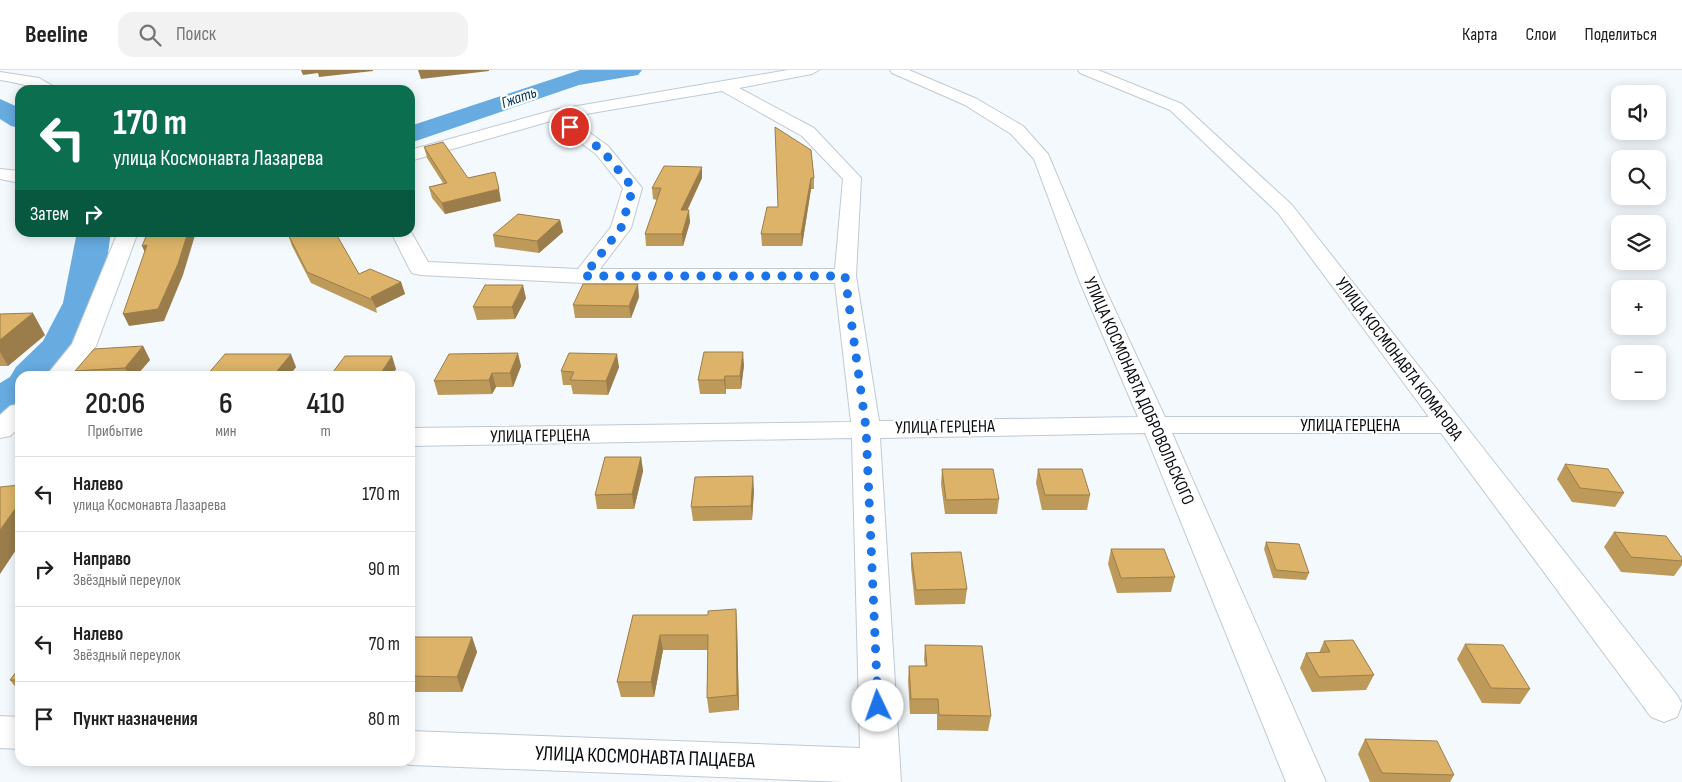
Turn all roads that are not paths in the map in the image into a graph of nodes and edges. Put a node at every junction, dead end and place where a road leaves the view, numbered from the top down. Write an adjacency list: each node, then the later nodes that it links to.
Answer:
1 (812, 70): 6 (street)
2 (897, 70): 17 (street, УЛИЦА КОСМОНАВТА ДОБРОВОЛЬСКОГО)
3 (1085, 70): 18 (street, УЛИЦА КОСМОНАВТА КОМАРОВА)
4 (0, 76): 5 (street)
5 (42, 85)
6 (724, 86): 7 (street); 14 (street)
7 (554, 115): 8 (street); 13 (street)
8 (415, 155)
9 (0, 174): 10 (street)
10 (15, 176)
11 (126, 237): 15 (street)
12 (404, 237): 13 (street)
13 (584, 276): 14 (street)
14 (845, 276): 19 (street)
15 (63, 371)
16 (15, 416): 20 (street)
17 (1155, 424): 18 (street, УЛИЦА ГЕРЦЕНА); 19 (street, УЛИЦА ГЕРЦЕНА); 29 (street, УЛИЦА КОСМОНАВТА ДОБРОВОЛЬСКОГО)
18 (1450, 425): 24 (street, УЛИЦА КОСМОНАВТА КОМАРОВА)
19 (866, 428): 23 (street, УЛИЦА ГЕРЦЕНА); 28 (street)
20 (0, 430)
21 (0, 435): 22 (street)
22 (15, 435)
23 (415, 437)
24 (1664, 706)
25 (0, 732): 26 (street)
26 (15, 733)
27 (415, 748): 28 (street, УЛИЦА КОСМОНАВТА ПАЦАЕВА)
28 (881, 774)
29 (1306, 782)

